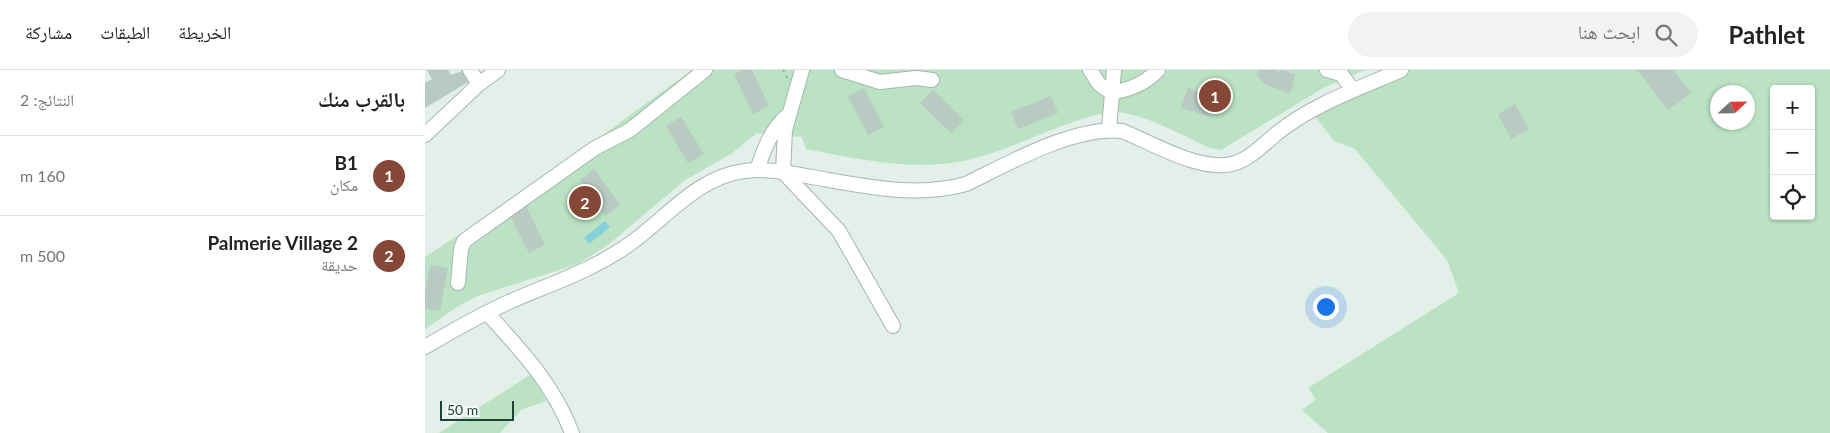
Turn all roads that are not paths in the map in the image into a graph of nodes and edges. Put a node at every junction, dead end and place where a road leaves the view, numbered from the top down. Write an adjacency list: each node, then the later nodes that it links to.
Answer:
1 (470, 70): 12 (street)
2 (497, 70): 12 (street)
3 (705, 70): 20 (street)
4 (802, 70): 15 (street)
5 (842, 70): 11 (street)
6 (1090, 70): 14 (street)
7 (1114, 70): 14 (street)
8 (1158, 70): 14 (street)
9 (1327, 70): 13 (street)
10 (1401, 70): 13 (street)
11 (932, 80)
12 (479, 84): 17 (street)
13 (1353, 90): 16 (street)
14 (1112, 93): 16 (street)
15 (790, 114): 18 (street); 19 (street)
16 (1109, 129): 19 (street)
17 (425, 135)
18 (757, 170): 19 (street); 21 (street)
19 (783, 172): 22 (street)
20 (458, 283)
21 (487, 313): 23 (street); 24 (street)
22 (893, 326)
23 (425, 347)
24 (572, 433)

